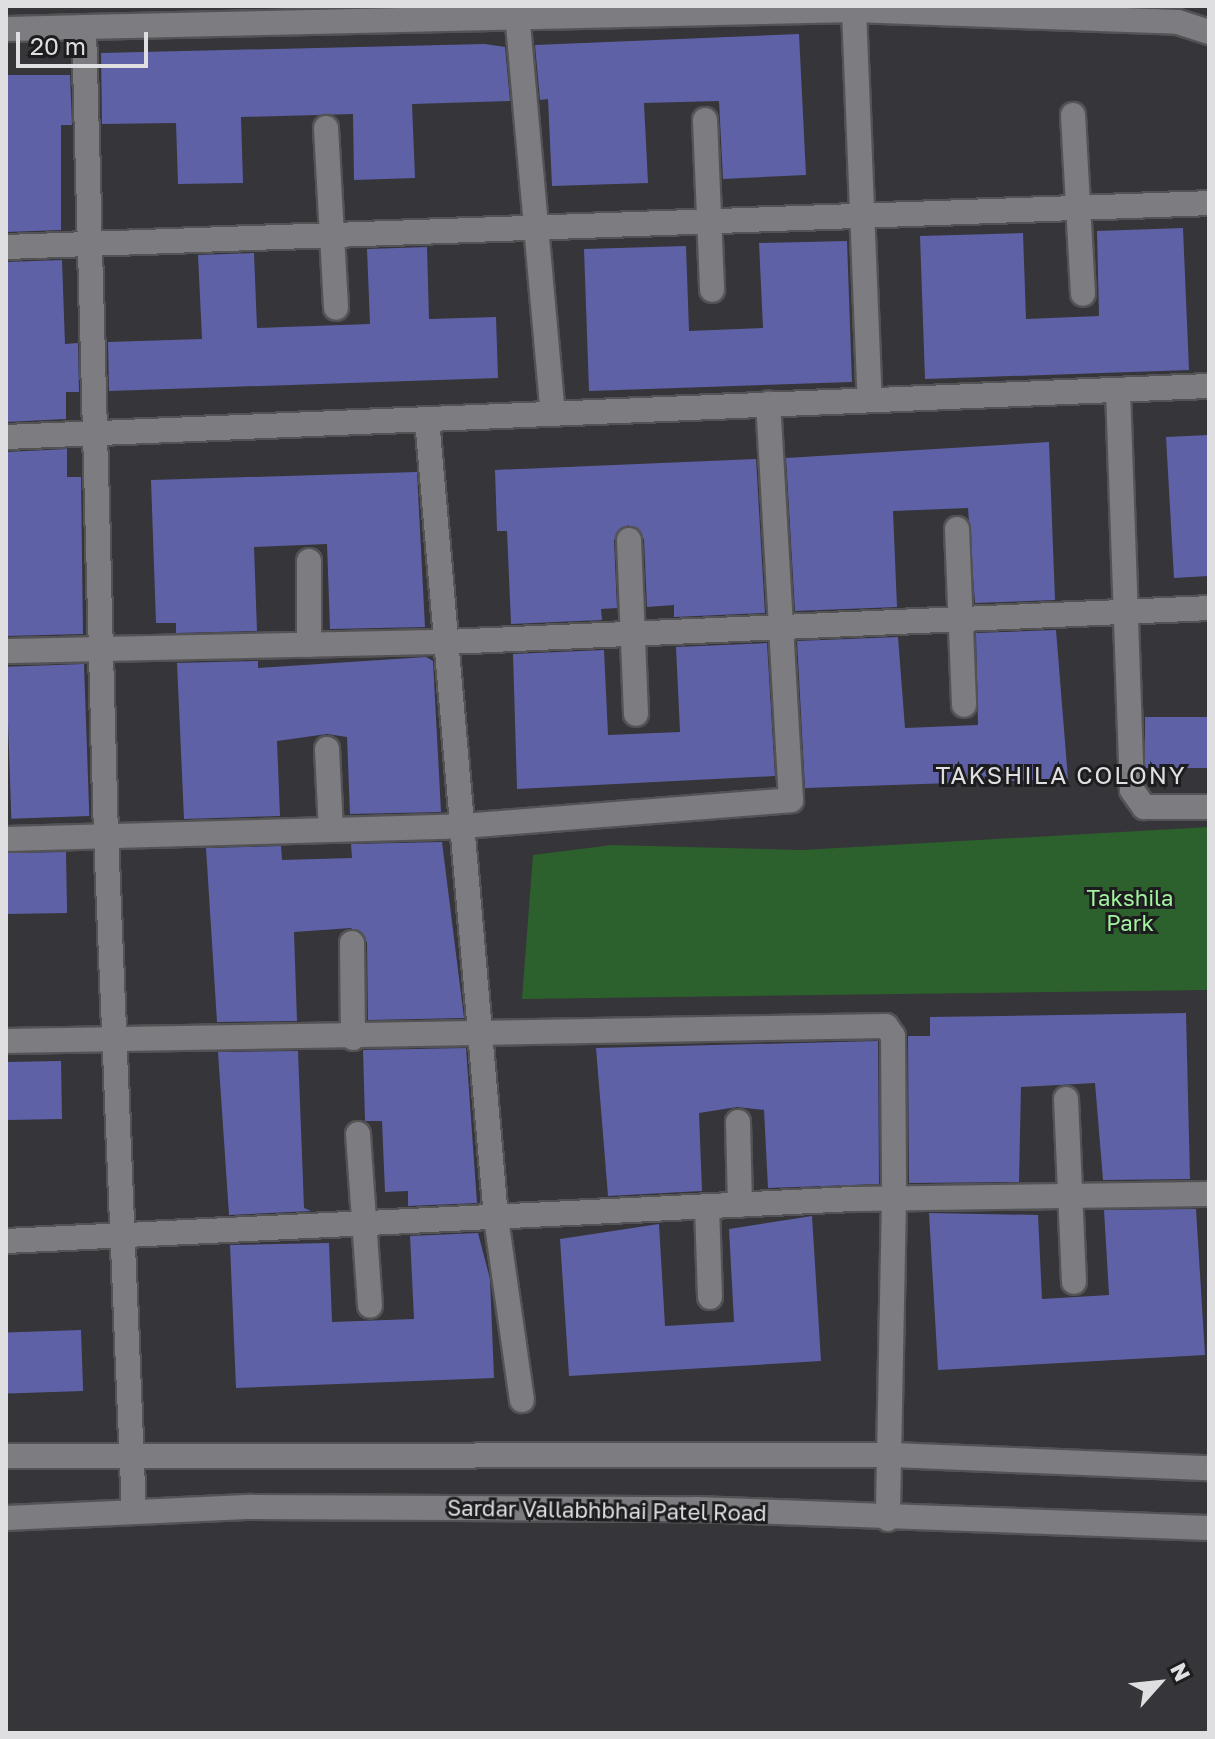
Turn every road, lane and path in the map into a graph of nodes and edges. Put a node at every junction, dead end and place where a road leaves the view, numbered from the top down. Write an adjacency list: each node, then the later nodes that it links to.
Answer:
1 (854, 10): 2 (street); 5 (street); 12 (street)
2 (517, 13): 3 (street); 14 (street)
3 (84, 27): 4 (street); 16 (street)
4 (6, 29)
5 (1209, 32): 6 (street)
6 (1209, 45)
7 (1073, 115): 11 (street)
8 (705, 120): 13 (street)
9 (326, 128): 15 (street)
10 (1209, 203): 11 (street)
11 (1078, 208): 12 (street); 19 (street)
12 (861, 217): 13 (street); 23 (street)
13 (709, 220): 14 (street); 18 (street)
14 (536, 224): 15 (street); 25 (street)
15 (331, 232): 16 (street); 20 (street)
16 (94, 244): 17 (street); 27 (street)
17 (6, 247)
18 (712, 290)
19 (1083, 294)
20 (336, 308)
21 (1209, 386): 22 (street)
22 (1118, 390): 23 (street); 33 (street)
23 (870, 400): 24 (street)
24 (768, 404): 25 (street); 35 (street)
25 (553, 413): 26 (street)
26 (427, 419): 27 (street); 37 (street)
27 (96, 433): 28 (street); 39 (street)
28 (6, 437)
29 (957, 529): 34 (street)
30 (629, 540): 36 (street)
31 (309, 561): 38 (street)
32 (1209, 608): 33 (street)
33 (1125, 610): 34 (street); 44 (street)
34 (960, 618): 35 (street); 41 (street)
35 (782, 626): 36 (street); 45 (street)
36 (633, 634): 37 (street); 42 (street)
37 (447, 642): 38 (street); 45 (street)
38 (309, 645): 39 (street)
39 (101, 649): 40 (street); 47 (street)
40 (6, 651)
41 (964, 705)
42 (636, 714)
43 (327, 749): 46 (street)
44 (1209, 807)
45 (462, 826): 46 (street); 50 (street)
46 (331, 830): 47 (street)
47 (106, 836): 48 (street); 53 (street)
48 (6, 839)
49 (352, 943): 51 (street)
50 (480, 1036): 51 (street); 59 (street); 62 (street)
51 (353, 1038): 53 (street)
52 (6, 1041): 53 (street)
53 (113, 1042): 64 (street)
54 (1066, 1099): 58 (street)
55 (738, 1122): 60 (street)
56 (358, 1134): 63 (street)
57 (1209, 1194): 58 (street)
58 (1070, 1195): 59 (street); 66 (street)
59 (894, 1198): 60 (street); 71 (street)
60 (740, 1205): 61 (street)
61 (707, 1207): 62 (street); 67 (street)
62 (496, 1218): 63 (street); 69 (street)
63 (365, 1226): 64 (street); 68 (street)
64 (120, 1240): 65 (street); 70 (street)
65 (6, 1241)
66 (1074, 1282)
67 (710, 1297)
68 (370, 1306)
69 (522, 1400)
70 (132, 1454): 71 (street); 72 (street); 74 (street)
71 (893, 1455): 73 (street); 76 (street)
72 (6, 1456)
73 (1209, 1468)
74 (134, 1512): 75 (street, Sardar Vallabhbhai Patel Road); 76 (street, Sardar Vallabhbhai Patel Road)
75 (6, 1518)
76 (888, 1519): 77 (street, Sardar Vallabhbhai Patel Road)
77 (1209, 1528)

